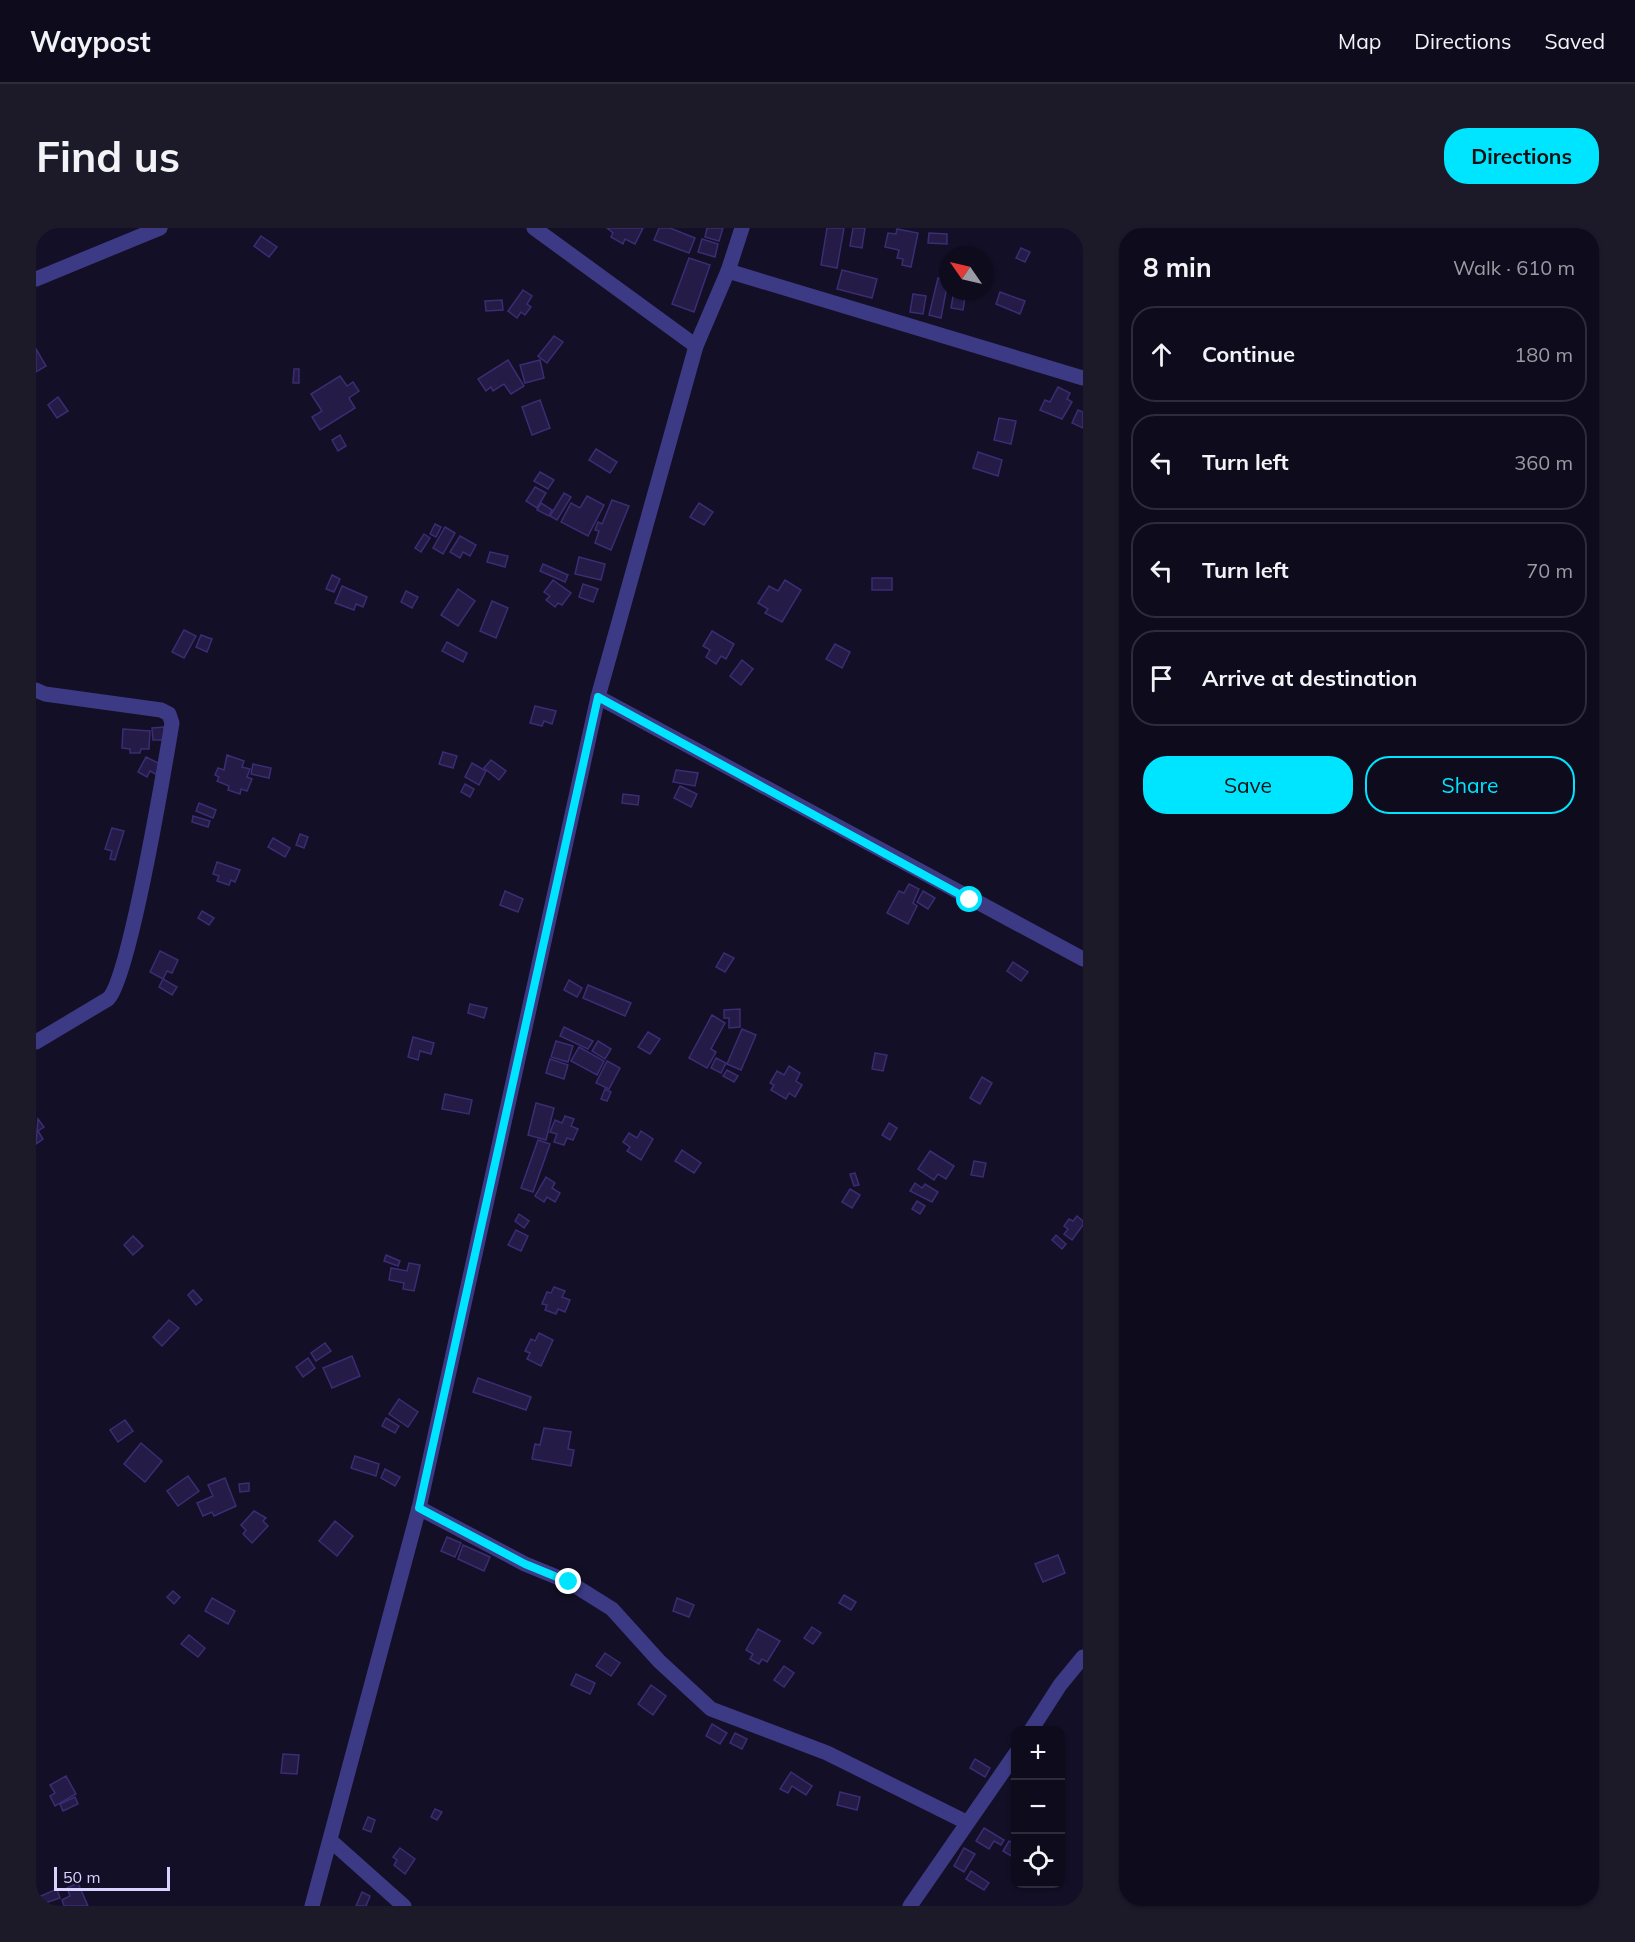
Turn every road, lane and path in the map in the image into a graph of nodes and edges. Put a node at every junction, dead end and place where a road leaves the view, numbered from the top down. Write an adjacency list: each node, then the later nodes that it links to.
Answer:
1 (160, 228): 5 (street)
2 (534, 228): 6 (street)
3 (742, 228): 4 (street)
4 (728, 271): 6 (street); 7 (street)
5 (36, 279)
6 (696, 346): 9 (street)
7 (1083, 378)
8 (36, 690): 11 (street)
9 (598, 697): 10 (street); 12 (street)
10 (1083, 959)
11 (36, 1042)
12 (419, 1508): 16 (street); 17 (street)
13 (1083, 1657): 14 (street)
14 (1034, 1726)
15 (1011, 1760): 16 (street)
16 (966, 1822): 20 (street)
17 (331, 1840): 18 (street); 19 (street)
18 (312, 1906)
19 (404, 1906)
20 (910, 1906)

